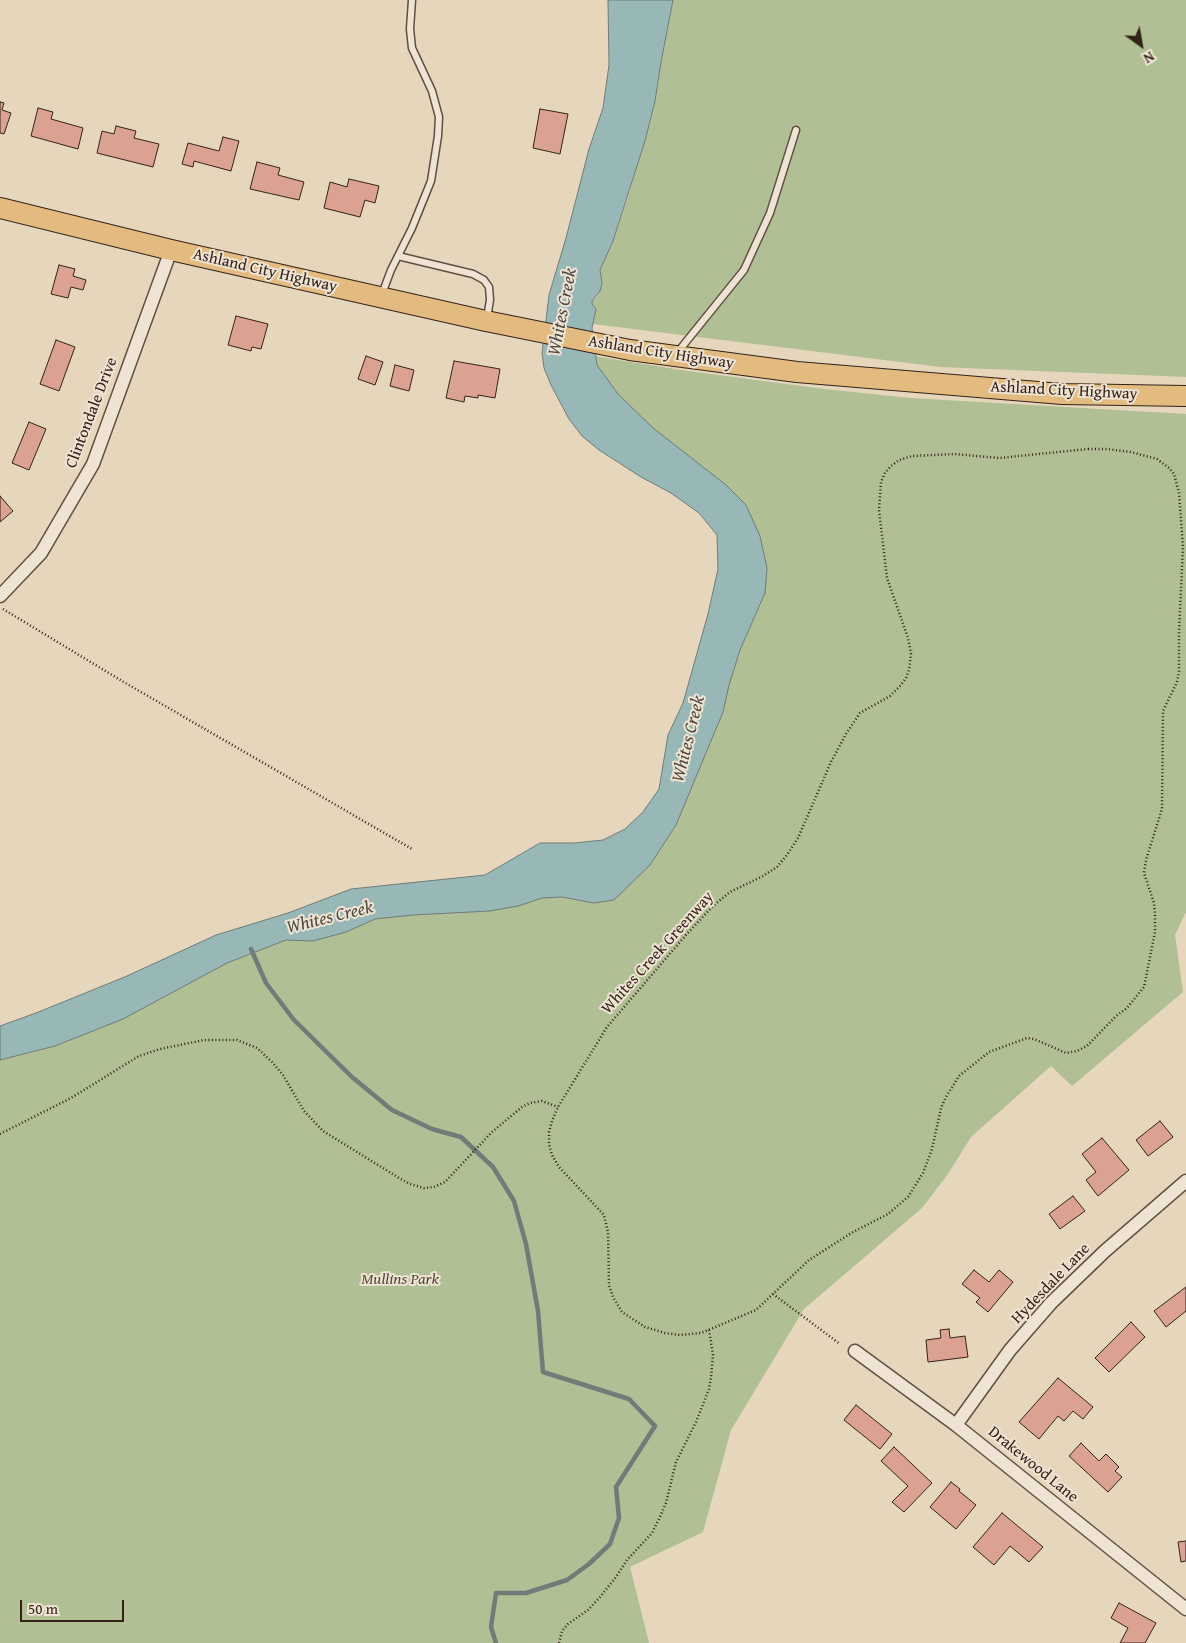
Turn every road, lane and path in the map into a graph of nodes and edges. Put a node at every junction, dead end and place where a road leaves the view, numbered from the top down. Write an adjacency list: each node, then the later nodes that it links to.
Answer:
1 (412, 0): 5 (lane)
2 (796, 130): 8 (lane)
3 (0, 208): 4 (main road, Ashland City Highway)
4 (171, 250): 6 (main road, Ashland City Highway); 10 (street, Clintondale Drive)
5 (398, 256): 6 (lane); 7 (lane)
6 (381, 297): 7 (main road, Ashland City Highway)
7 (486, 321): 8 (main road, Ashland City Highway)
8 (674, 356): 9 (main road, Ashland City Highway)
9 (1186, 396)
10 (0, 596)
11 (0, 607): 12 (path)
12 (412, 849)
13 (558, 1107): 14 (path); 16 (path, Whites Creek Greenway); 17 (path, Whites Creek Greenway)
14 (0, 1134)
15 (1186, 1181): 20 (street, Hydesdale Lane)
16 (772, 1294): 17 (path, Whites Creek Greenway); 18 (path)
17 (709, 1330): 22 (path)
18 (840, 1344)
19 (856, 1351): 20 (street, Drakewood Lane)
20 (956, 1425): 21 (street, Drakewood Lane)
21 (1186, 1609)
22 (559, 1643)

